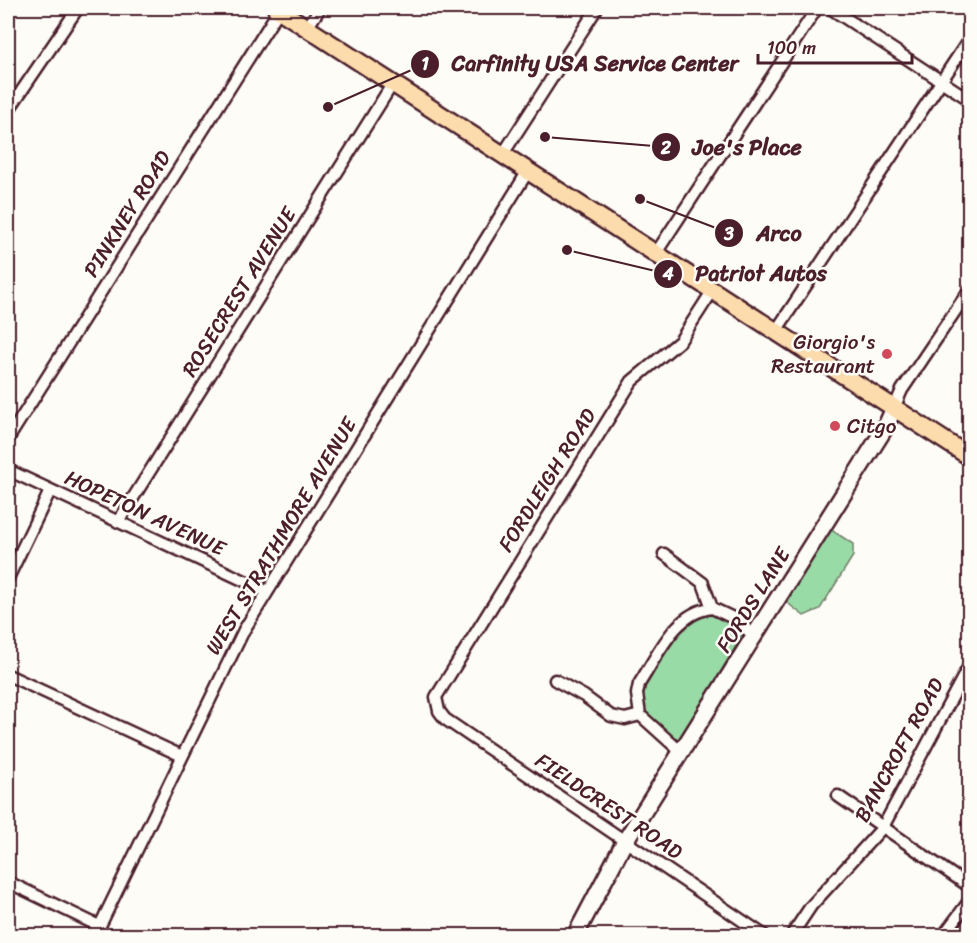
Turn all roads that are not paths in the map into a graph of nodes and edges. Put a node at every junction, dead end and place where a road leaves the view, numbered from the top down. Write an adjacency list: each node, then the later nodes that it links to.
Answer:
1 (78, 8): 12 (street)
2 (278, 8): 7 (main road); 20 (street, PINKNEY ROAD)
3 (320, 8): 7 (street)
4 (597, 8): 13 (street)
5 (817, 8): 15 (street)
6 (830, 8): 9 (street)
7 (307, 28): 10 (main road)
8 (969, 38): 9 (street)
9 (941, 81): 11 (street); 18 (street)
10 (393, 83): 13 (main road); 24 (street, ROSECREST AVENUE)
11 (969, 100)
12 (8, 111)
13 (503, 154): 14 (main road)
14 (528, 171): 15 (main road); 27 (street, WEST STRATHMORE AVENUE)
15 (656, 253): 17 (main road)
16 (969, 289): 19 (street, FORDS LANE)
17 (713, 290): 18 (main road); 33 (street, FORDLEIGH ROAD)
18 (776, 332): 19 (main road)
19 (894, 408): 21 (main road); 29 (street, FORDS LANE)
20 (8, 439)
21 (969, 457)
22 (8, 470): 23 (street, HOPETON AVENUE)
23 (51, 491): 24 (street, HOPETON AVENUE); 26 (street)
24 (118, 522): 27 (street, HOPETON AVENUE)
25 (664, 554): 28 (street)
26 (8, 578)
27 (266, 591): 36 (street, WEST STRATHMORE AVENUE)
28 (712, 608): 29 (street); 34 (street)
29 (755, 636): 35 (street, FORDS LANE)
30 (969, 664): 38 (street, BANCROFT ROAD)
31 (8, 675): 36 (street)
32 (555, 681): 34 (street)
33 (436, 705): 39 (street, FIELDCREST ROAD)
34 (640, 715): 35 (street)
35 (681, 752): 39 (street, FORDS LANE)
36 (182, 756): 43 (street, WEST STRATHMORE AVENUE)
37 (838, 796): 38 (street)
38 (883, 827): 41 (street); 46 (street, BANCROFT ROAD)
39 (625, 841): 44 (street, FORDS LANE); 45 (street, FIELDCREST ROAD)
40 (8, 882): 43 (street)
41 (969, 887)
42 (969, 900): 47 (street)
43 (97, 931)
44 (575, 936)
45 (765, 936)
46 (791, 936)
47 (943, 936)

